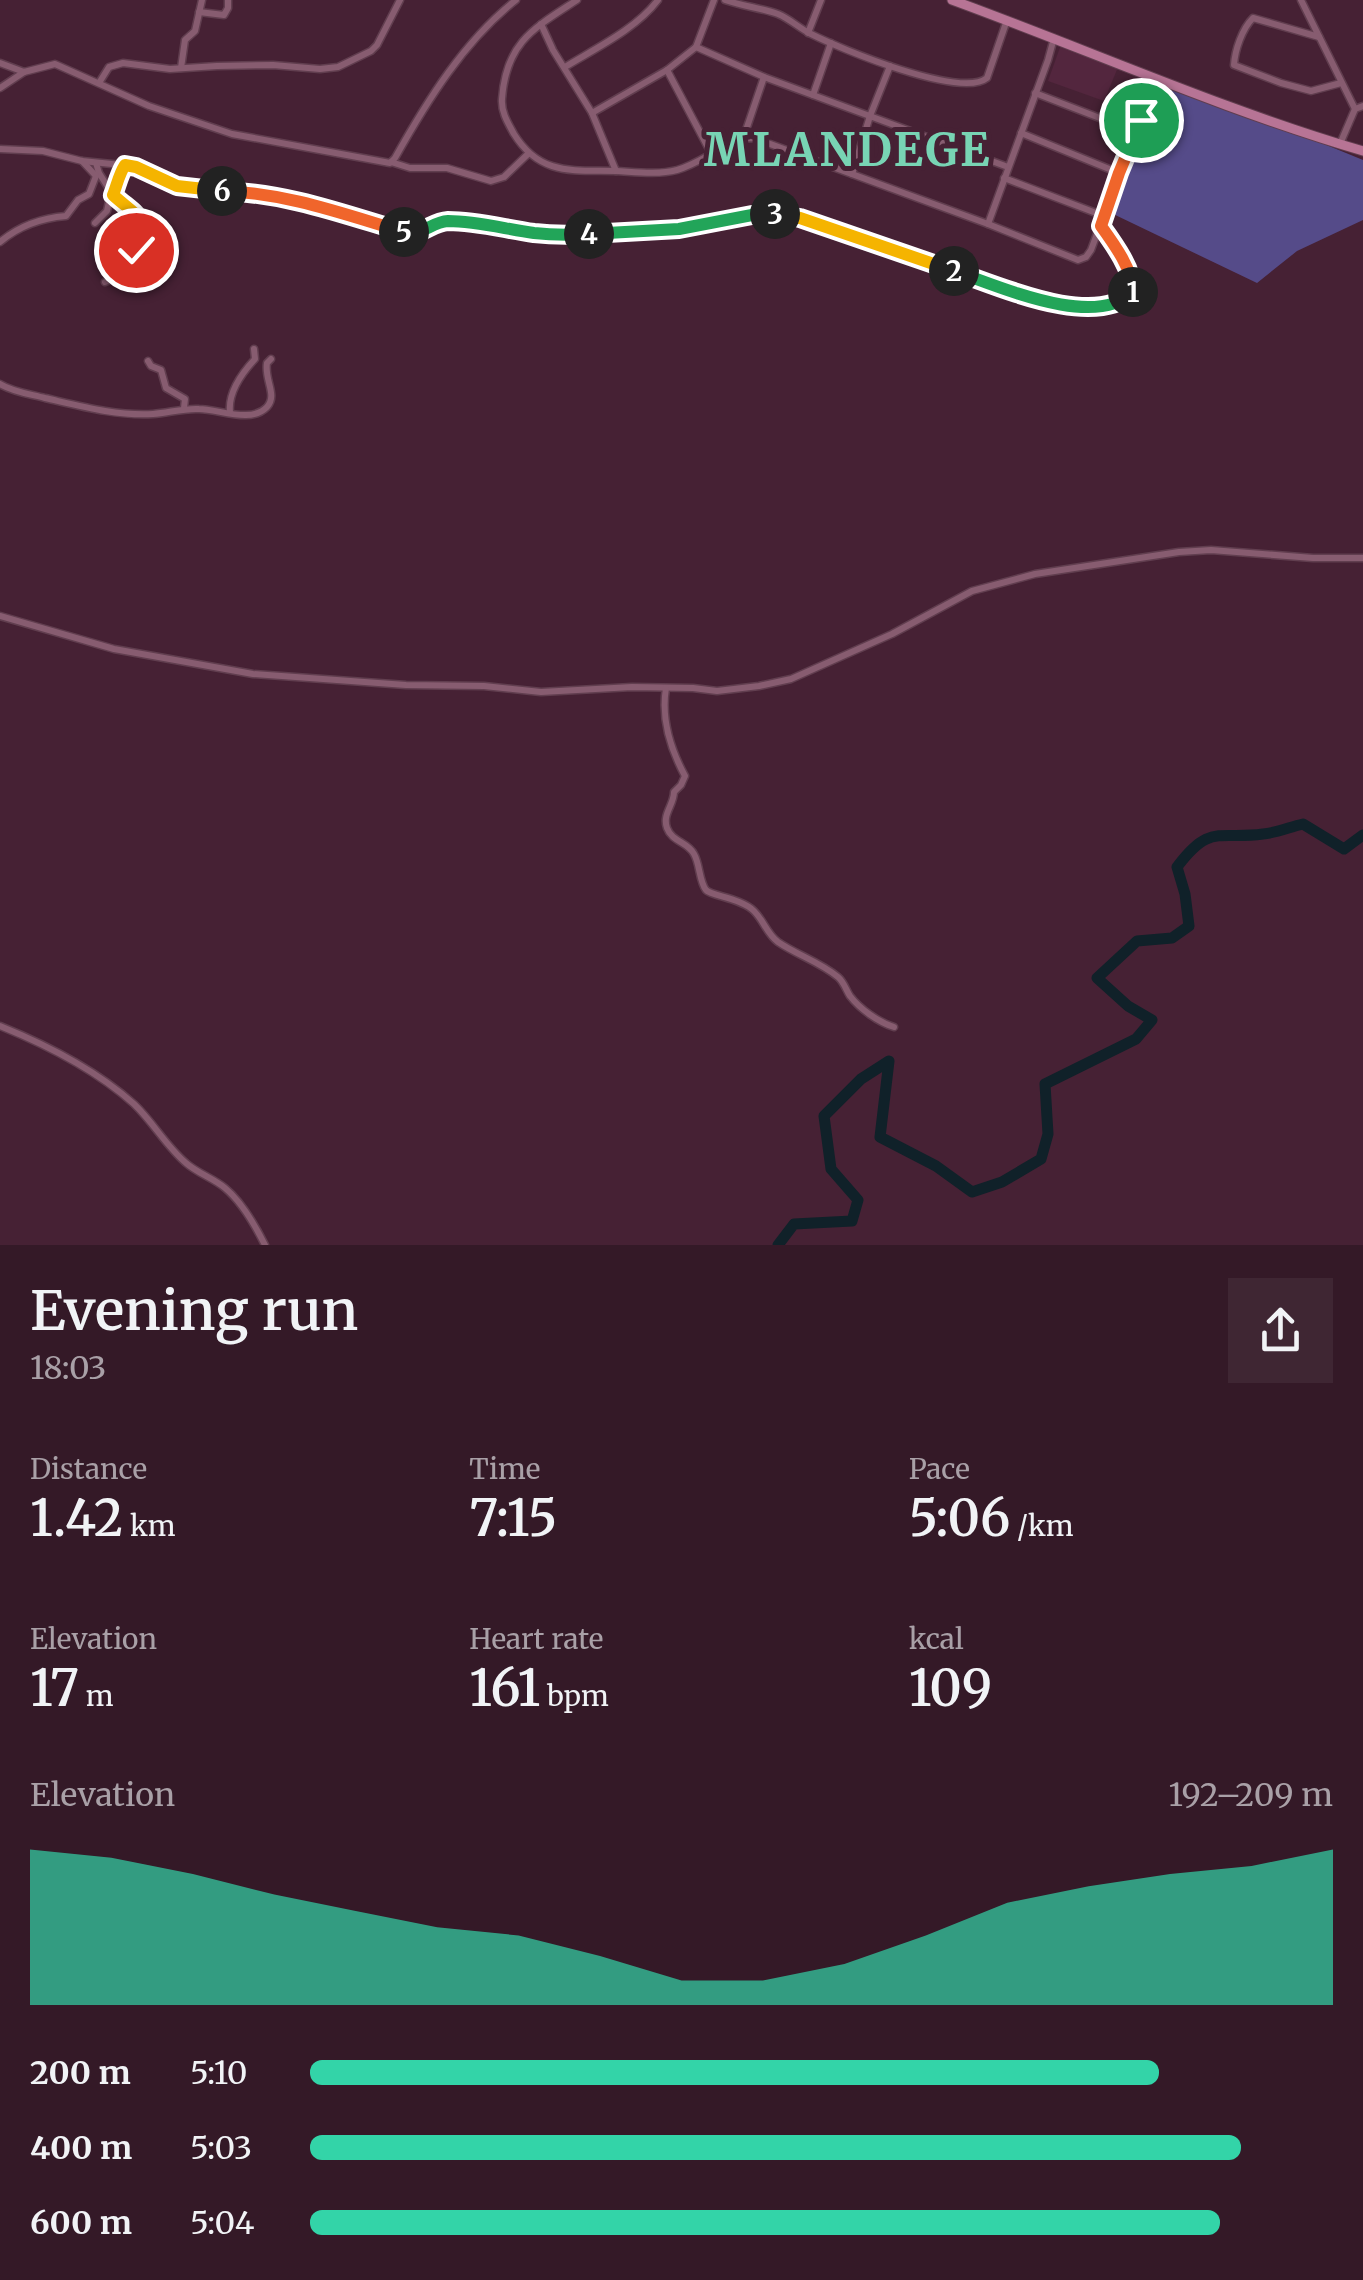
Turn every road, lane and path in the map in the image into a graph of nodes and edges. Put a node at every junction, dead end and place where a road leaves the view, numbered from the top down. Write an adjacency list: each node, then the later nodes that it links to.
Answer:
1 (202, 0): 12 (street)
2 (228, 0): 12 (street)
3 (400, 0): 23 (street)
4 (516, 0): 45 (street)
5 (576, 0): 14 (street)
6 (658, 0): 22 (street)
7 (714, 0): 19 (street)
8 (725, 0): 15 (street)
9 (820, 0): 15 (street)
10 (952, 0): 13 (main road)
11 (1301, 0): 16 (street)
12 (200, 12): 23 (street)
13 (1007, 20): 17 (main road); 21 (street)
14 (541, 24): 22 (street); 42 (street)
15 (808, 33): 18 (street)
16 (1319, 37): 28 (street); 28 (street)
17 (1054, 38): 27 (main road); 31 (street)
18 (832, 43): 21 (street); 32 (street)
19 (696, 47): 24 (street); 26 (street)
20 (0, 63): 25 (street)
21 (890, 66): 35 (street)
22 (565, 67): 34 (street)
23 (181, 68): 29 (street)
24 (667, 70): 34 (street); 43 (street)
25 (24, 72): 29 (street); 30 (street)
26 (764, 77): 32 (street); 38 (street)
27 (1158, 80): 36 (street); 39 (main road)
28 (1340, 83): 33 (street)
29 (99, 84): 45 (street)
30 (0, 88)
31 (1035, 93): 36 (street); 37 (street)
32 (813, 95): 35 (street)
33 (1359, 108): 39 (street)
34 (592, 113): 49 (street)
35 (870, 116): 48 (street); 51 (street)
36 (1136, 132): 50 (street)
37 (1021, 134): 48 (street); 50 (street)
38 (743, 138): 43 (street); 51 (street)
39 (1340, 144): 41 (main road)
40 (0, 149): 44 (street)
41 (1363, 151)
42 (529, 153): 45 (street); 49 (street)
43 (712, 155): 49 (street)
44 (82, 162): 46 (street); 58 (street)
45 (391, 162)
46 (96, 163): 47 (street); 53 (street)
47 (125, 165): 53 (street); 57 (street)
48 (1008, 167): 52 (street)
49 (616, 171)
50 (1119, 173): 54 (street)
51 (852, 174): 56 (street)
52 (1004, 178): 54 (street); 56 (street)
53 (112, 194): 55 (street); 59 (street)
54 (1104, 216): 57 (street)
55 (95, 223)
56 (988, 224): 57 (street)
57 (1101, 226)
58 (0, 242)
59 (105, 282)
60 (254, 350): 65 (street)
61 (271, 359): 65 (street)
62 (148, 362): 64 (street)
63 (0, 384): 64 (street)
64 (183, 409): 65 (street)
65 (230, 412)
66 (1363, 558): 68 (street)
67 (0, 616): 68 (street)
68 (666, 688): 70 (street)
69 (0, 1026): 71 (street)
70 (894, 1028)
71 (264, 1245)

